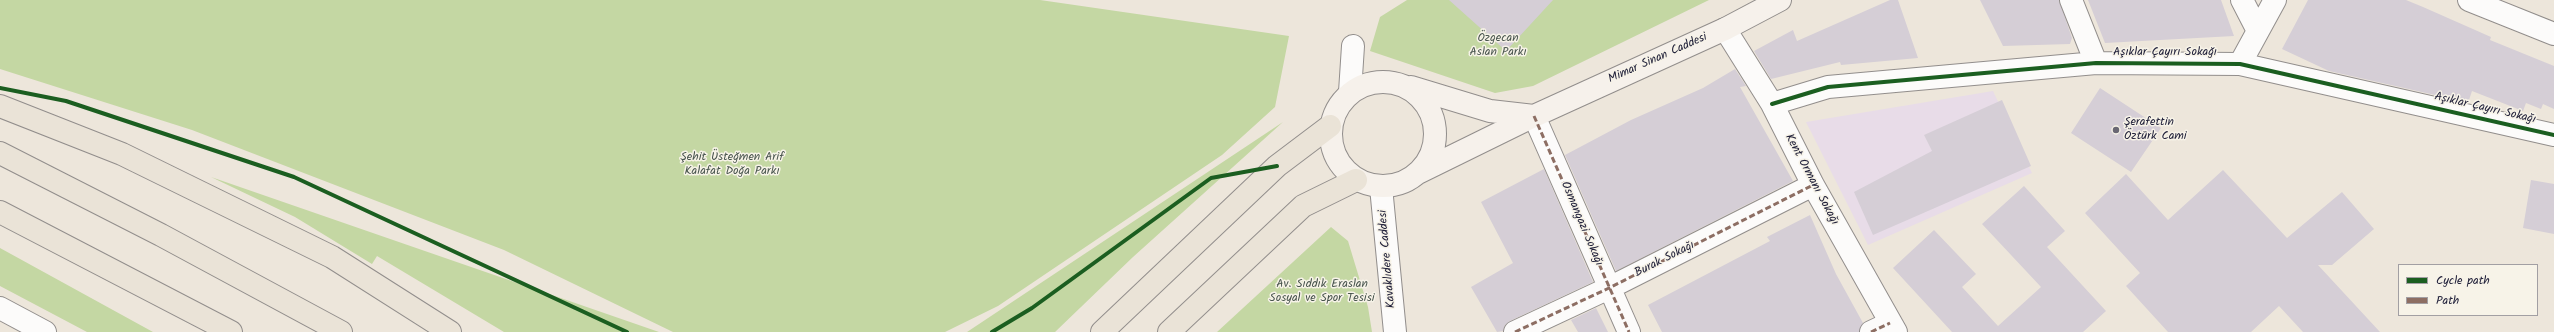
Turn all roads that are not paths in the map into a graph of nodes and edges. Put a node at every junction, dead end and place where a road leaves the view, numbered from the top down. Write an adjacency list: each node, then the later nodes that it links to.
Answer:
1 (1780, 0): 6 (main road, Mimar Sinan Caddesi)
2 (2071, 0): 10 (street)
3 (2242, 0): 7 (street)
4 (2275, 0): 7 (street)
5 (2469, 0): 8 (street)
6 (1725, 29): 14 (street, Kent Ormanı Sokağı); 16 (main road, Mimar Sinan Caddesi)
7 (2258, 31): 11 (street)
8 (2554, 34)
9 (1353, 46): 13 (street)
10 (2096, 63): 11 (street, Aşıklar Çayırı Sokağı); 14 (street, Aşıklar Çayırı Sokağı)
11 (2240, 64): 18 (street, Aşıklar Çayırı Sokağı)
12 (1401, 84): 13 (main road); 16 (main road); 20 (main road)
13 (1350, 92): 17 (main road)
14 (1772, 104): 22 (street, Kent Ormanı Sokağı)
15 (0, 106): 31 (highway)
16 (1534, 116): 20 (main road, Mimar Sinan Caddesi); 25 (street, Osmangazi Sokağı)
17 (1330, 126): 21 (main road); 32 (highway)
18 (2554, 135)
19 (0, 153): 30 (highway)
20 (1418, 172): 23 (main road)
21 (1356, 180): 23 (main road); 33 (highway)
22 (1813, 185): 25 (street, Burak Sokağı); 27 (street, Kent Ormanı Sokağı)
23 (1381, 187): 34 (street, Kavaklıdere Caddesi)
24 (0, 212): 29 (highway)
25 (1609, 288): 35 (street, Burak Sokağı); 36 (street, Osmangazi Sokağı)
26 (0, 308): 28 (street)
27 (1893, 327): 37 (street)
28 (45, 332)
29 (231, 332)
30 (341, 332)
31 (450, 332)
32 (1102, 332)
33 (1169, 332)
34 (1395, 332)
35 (1515, 332)
36 (1629, 332)
37 (1870, 332)

